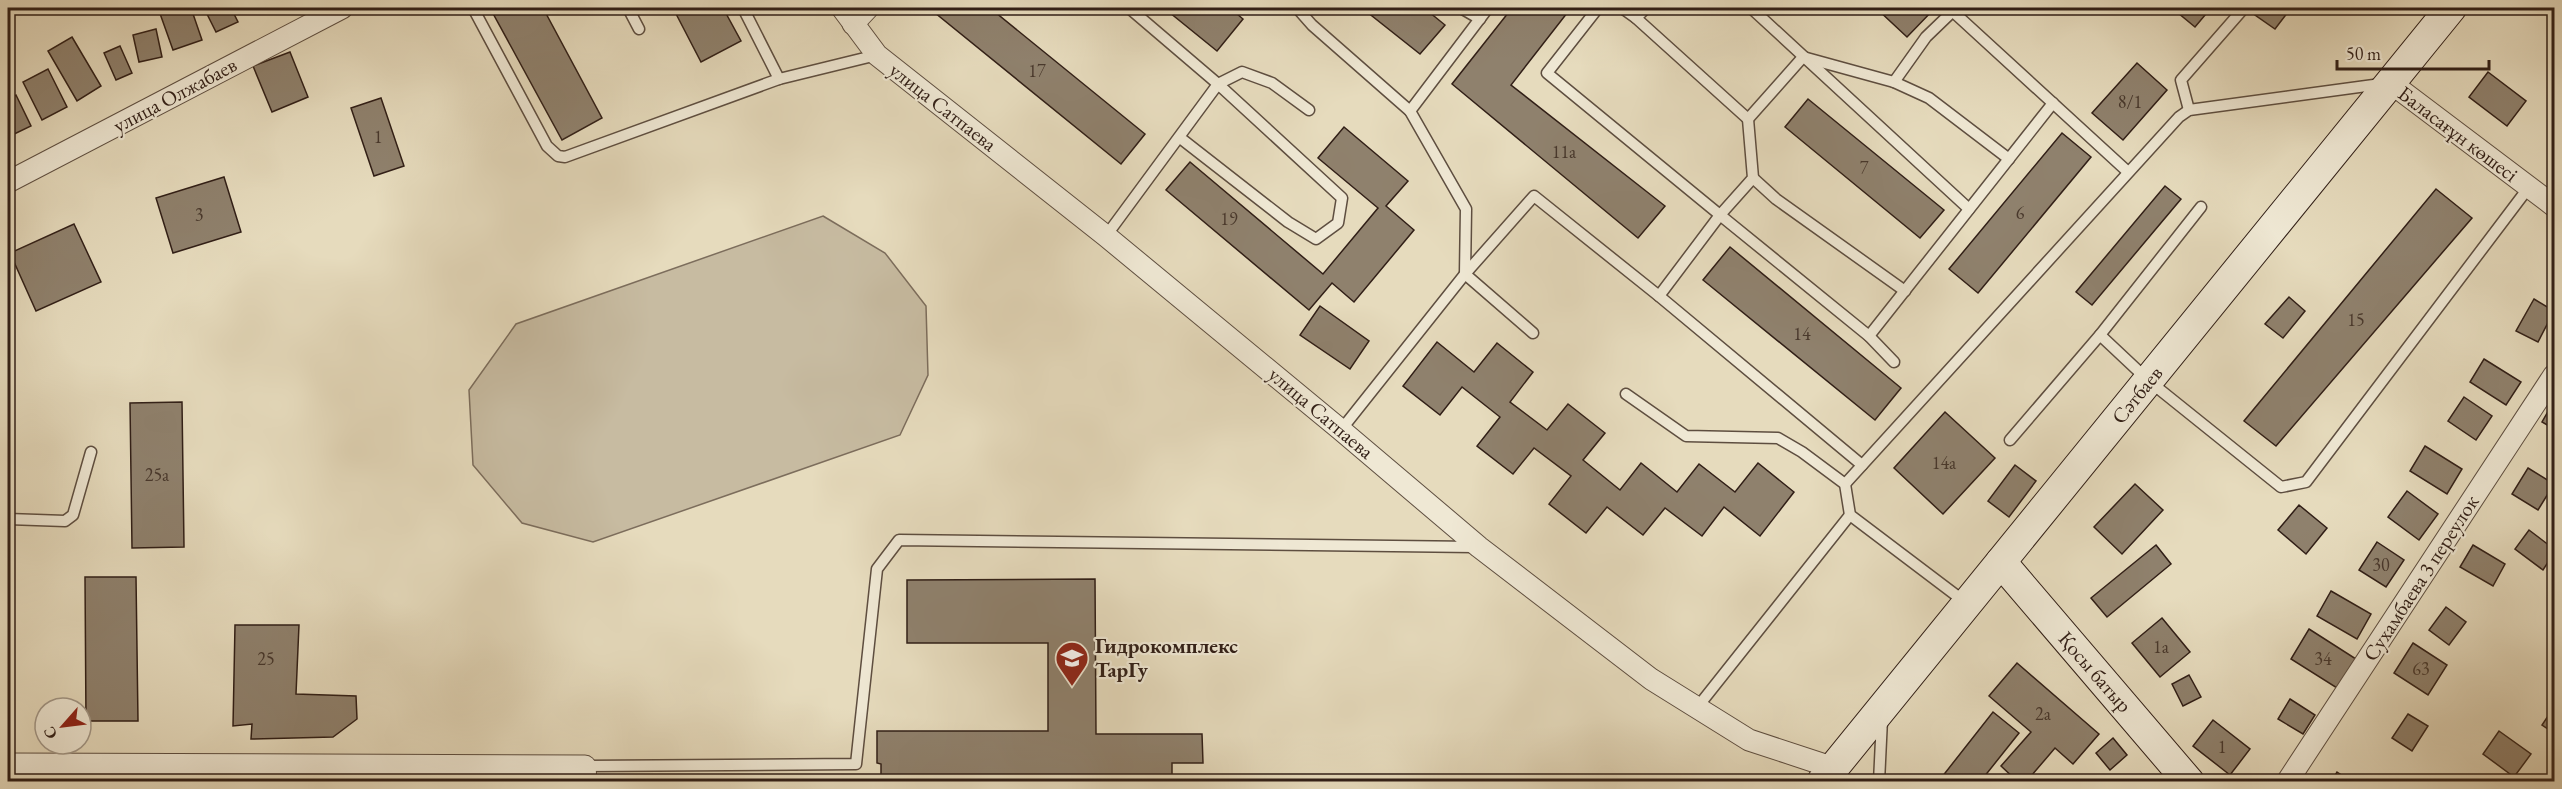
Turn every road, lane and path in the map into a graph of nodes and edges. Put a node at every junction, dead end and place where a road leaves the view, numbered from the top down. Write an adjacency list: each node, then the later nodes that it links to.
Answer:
1 (342, 8): 36 (street, улица Олжабаев)
2 (473, 8): 23 (lane)
3 (628, 8): 20 (lane)
4 (743, 8): 23 (lane)
5 (868, 8): 17 (street)
6 (1129, 8): 26 (lane)
7 (1297, 8): 30 (lane)
8 (1461, 8): 19 (lane)
9 (1488, 8): 19 (lane)
10 (1598, 8): 41 (lane)
11 (1622, 8): 18 (lane)
12 (1646, 8): 18 (lane)
13 (1752, 8): 22 (lane)
14 (2244, 8): 29 (lane)
15 (2451, 8): 25 (street, Сәтбаев)
16 (1951, 9): 24 (lane); 27 (lane)
17 (848, 16): 21 (street, улица Сатпаева)
18 (1636, 18): 31 (lane)
19 (1480, 19): 30 (lane)
20 (639, 29)
21 (877, 55): 23 (lane); 42 (street, улица Сатпаева)
22 (1803, 57): 24 (lane); 31 (lane); 40 (lane)
23 (779, 80)
24 (1894, 82): 33 (lane)
25 (2391, 83): 29 (lane); 37 (street, Баласағұн көшесі); 51 (street, Сәтбаев)
26 (1218, 84): 28 (lane); 32 (lane); 32 (lane)
27 (2053, 103): 33 (lane); 34 (lane)
28 (1309, 110)
29 (2189, 110): 34 (lane)
30 (1410, 111): 43 (lane)
31 (1748, 119): 35 (lane)
32 (1179, 136): 42 (lane)
33 (2009, 159): 40 (lane)
34 (2128, 172): 56 (lane)
35 (1753, 178): 41 (lane); 44 (lane)
36 (8, 182)
37 (2529, 187): 38 (street, Баласағұн көшесі); 51 (lane)
38 (2554, 206)
39 (2201, 207): 47 (lane)
40 (1969, 209): 44 (lane)
41 (1720, 215): 45 (lane); 48 (lane)
42 (1106, 236): 53 (street, улица Сатпаева)
43 (1465, 274): 45 (lane); 46 (lane); 53 (lane)
44 (1905, 291): 48 (lane)
45 (1659, 296): 56 (lane)
46 (1533, 333)
47 (2100, 335): 51 (lane); 54 (lane)
48 (1869, 336): 49 (lane)
49 (1894, 362)
50 (2554, 375): 70 (street, Сухамбаева 3 переулок)
51 (2149, 381): 61 (street, Сәтбаев)
52 (1626, 394): 57 (lane)
53 (1341, 430): 60 (street, улица Сатпаева)
54 (2010, 440)
55 (91, 452): 59 (lane)
56 (1862, 465): 57 (lane)
57 (1845, 484): 58 (lane)
58 (1850, 515): 62 (lane); 63 (lane)
59 (8, 519)
60 (1479, 547): 63 (street, улица Сатпаева); 66 (lane)
61 (2001, 562): 62 (street, Сәтбаев); 69 (street, Қосы батыр)
62 (1967, 604): 64 (street, Сәтбаев)
63 (1696, 709): 67 (street, улица Сатпаева)
64 (1882, 710): 67 (street, Сәтбаев); 68 (lane)
65 (8, 764): 66 (street)
66 (586, 774)
67 (1828, 775)
68 (1879, 782)
69 (2189, 782)
70 (2287, 782)

